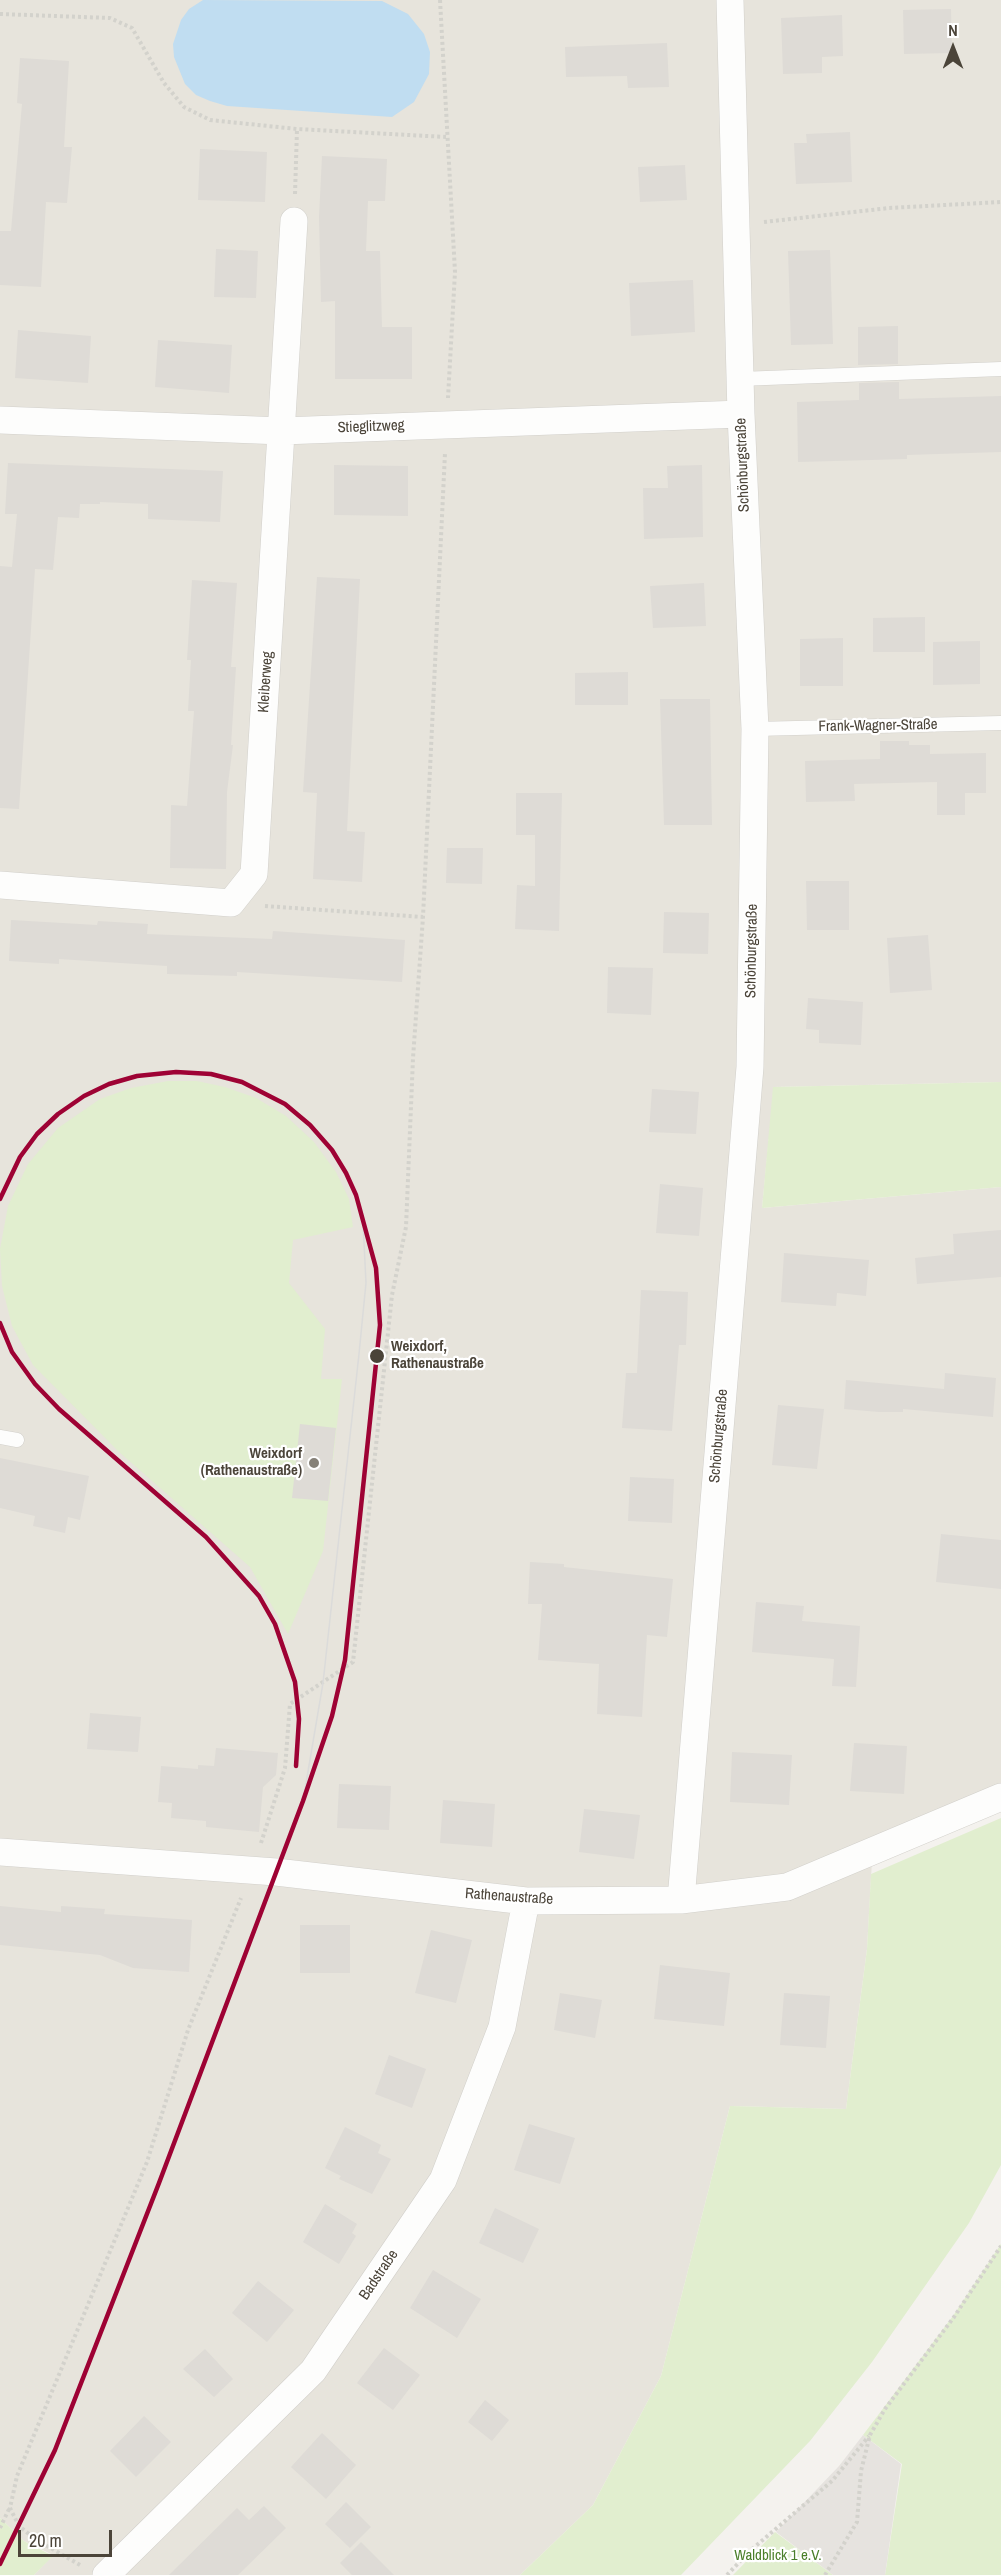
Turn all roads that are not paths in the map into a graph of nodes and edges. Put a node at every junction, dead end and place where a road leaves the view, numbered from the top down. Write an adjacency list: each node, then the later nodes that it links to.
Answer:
1 (730, 0): 4 (street, Schönburgstraße)
2 (294, 220): 7 (street, Kleiberweg)
3 (1001, 369): 4 (lane)
4 (740, 379): 5 (street, Schönburgstraße)
5 (741, 414): 7 (street, Stieglitzweg); 9 (street, Schönburgstraße)
6 (0, 420): 7 (street, Stieglitzweg)
7 (282, 431): 10 (street, Kleiberweg)
8 (1001, 723): 9 (lane, Frank-Wagner-Straße)
9 (755, 729): 15 (street, Schönburgstraße)
10 (0, 885)
11 (0, 1437): 12 (lane)
12 (17, 1440)
13 (1001, 1797): 15 (street, Rathenaustraße)
14 (0, 1852): 16 (street, Rathenaustraße)
15 (681, 1899): 16 (street, Rathenaustraße)
16 (526, 1900): 17 (street, Badstraße)
17 (97, 2572)

